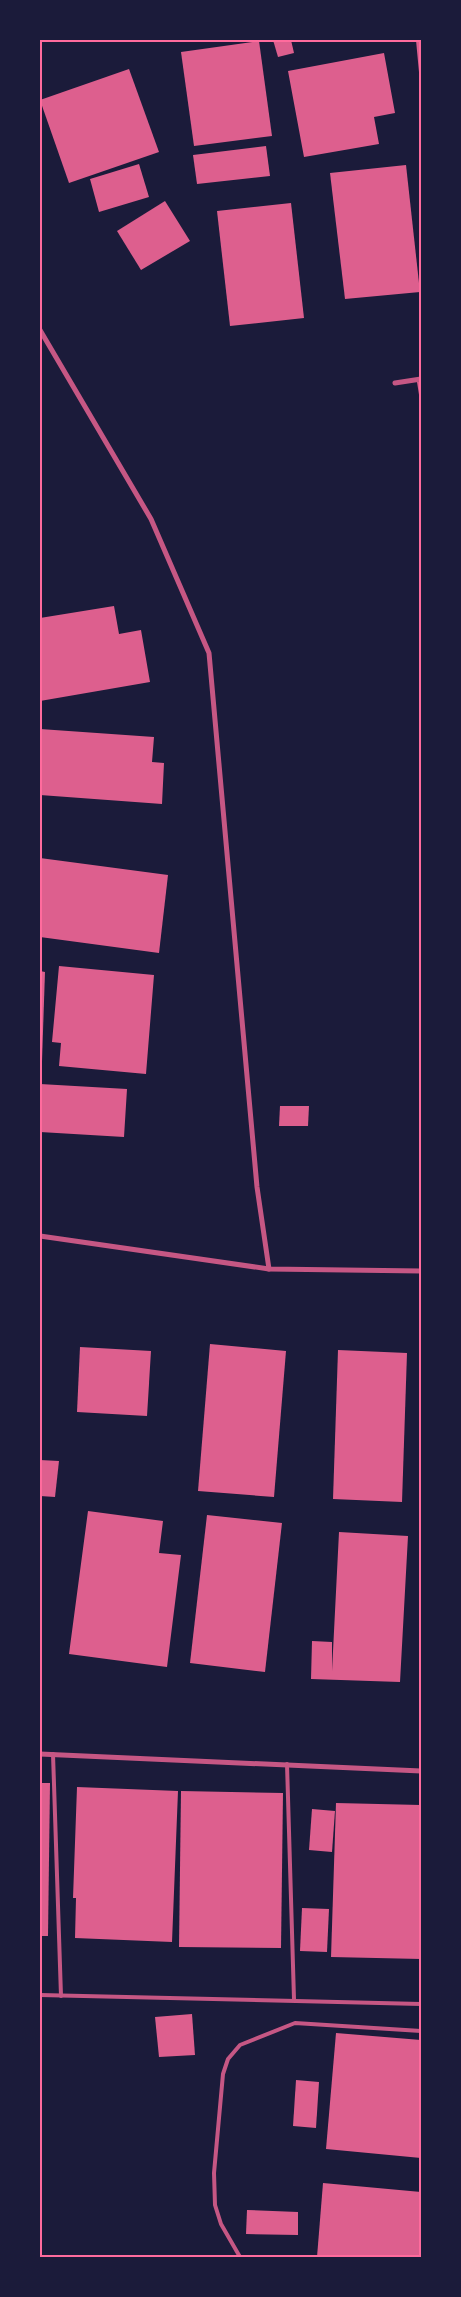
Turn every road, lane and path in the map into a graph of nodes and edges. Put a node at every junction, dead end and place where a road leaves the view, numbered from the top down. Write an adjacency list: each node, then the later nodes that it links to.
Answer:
1 (40, 330): 5 (street)
2 (421, 379): 3 (street)
3 (395, 383)
4 (40, 1236): 5 (street)
5 (270, 1269): 6 (street)
6 (421, 1271)
7 (40, 1754): 8 (street)
8 (53, 1754): 9 (street); 12 (lane)
9 (287, 1764): 10 (street); 13 (lane)
10 (421, 1771)
11 (40, 1995): 12 (lane)
12 (61, 1996): 13 (lane)
13 (294, 1999): 14 (lane)
14 (421, 2004)
15 (421, 2031): 16 (lane)
16 (240, 2257)

